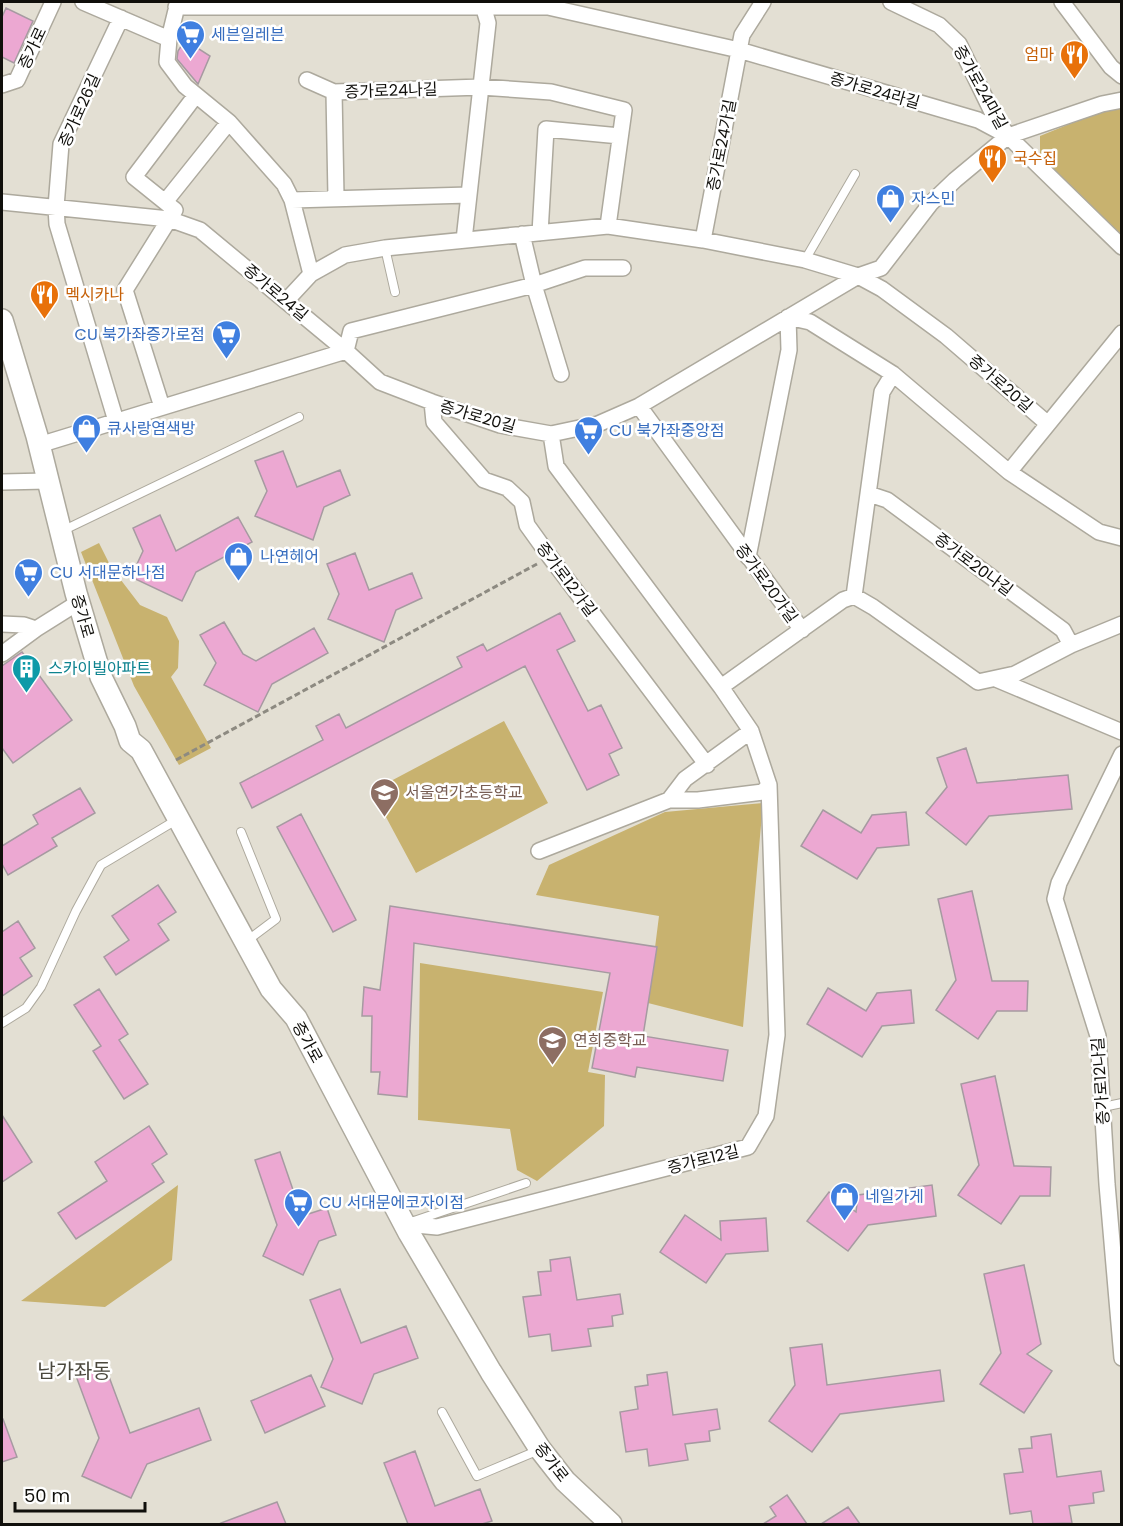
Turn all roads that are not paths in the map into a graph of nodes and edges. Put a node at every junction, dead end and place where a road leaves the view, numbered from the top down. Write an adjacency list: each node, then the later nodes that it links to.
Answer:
1 (53, 2): 13 (street, 증가로)
2 (83, 2): 8 (street)
3 (763, 2): 10 (street)
4 (891, 2): 20 (street, 증가로24마길)
5 (1062, 2): 11 (street)
6 (177, 4): 7 (street); 9 (street)
7 (483, 4): 10 (street, 증가로24라길); 14 (street)
8 (121, 18): 9 (street); 27 (street, 증가로26길)
9 (169, 39): 16 (street)
10 (740, 50): 20 (street, 증가로24라길); 33 (street, 증가로24가길)
11 (1122, 76)
12 (307, 80): 15 (street)
13 (2, 85)
14 (481, 87): 15 (street, 증가로24나길); 19 (street, 증가로24나길); 22 (street)
15 (334, 92): 23 (street, 증가로24나길)
16 (196, 95): 18 (street); 26 (street)
17 (1122, 100): 20 (street)
18 (229, 122): 24 (street); 26 (street)
19 (620, 136): 29 (street); 30 (street)
20 (1008, 136): 34 (street); 39 (street, 증가로20길)
21 (855, 174): 36 (lane)
22 (469, 195): 23 (street); 32 (street)
23 (336, 197): 24 (street)
24 (292, 200): 38 (street)
25 (2, 202): 27 (street, 증가로24길)
26 (165, 202): 28 (street)
27 (56, 207): 28 (street, 증가로24길); 54 (street)
28 (169, 219): 42 (street, 증가로24길); 52 (street)
29 (608, 226): 30 (street); 33 (street)
30 (540, 233): 31 (street)
31 (522, 234): 32 (street); 40 (street)
32 (464, 240): 35 (street)
33 (703, 240): 36 (street)
34 (1122, 247)
35 (385, 248): 38 (street); 41 (lane)
36 (805, 260): 39 (street)
37 (623, 268): 40 (street)
38 (311, 274): 42 (street)
39 (858, 276): 43 (street, 증가로20길); 55 (street, 증가로20길)
40 (534, 285): 47 (street); 48 (street)
41 (395, 292)
42 (286, 301): 47 (street, 증가로24길)
43 (788, 317): 49 (street); 51 (street, 증가로20길); 64 (street)
44 (2, 320): 46 (main road, 증가로)
45 (1122, 333): 55 (street, 증가로20길)
46 (5, 342): 57 (main road, 증가로)
47 (346, 351): 50 (street, 증가로20길); 52 (street)
48 (561, 374)
49 (893, 374): 58 (street); 61 (street)
50 (432, 402): 56 (street, 증가로20길); 78 (street, 증가로12가길)
51 (639, 406): 56 (street, 증가로20길); 64 (street, 증가로20가길)
52 (162, 407): 54 (street)
53 (299, 417): 62 (lane)
54 (116, 421): 57 (street)
55 (1048, 424): 58 (street)
56 (551, 434): 74 (street)
57 (39, 445): 59 (main road, 증가로)
58 (1009, 471): 63 (street)
59 (47, 481): 60 (street); 62 (main road, 증가로)
60 (2, 482)
61 (869, 494): 65 (street); 71 (street, 증가로20나길)
62 (60, 532): 66 (main road, 증가로)
63 (1122, 538)
64 (748, 557): 70 (street, 증가로20가길)
65 (854, 596): 70 (street, 증가로20가길); 73 (street)
66 (79, 602): 69 (street); 81 (main road, 증가로)
67 (2, 624): 69 (street)
68 (1122, 624): 71 (street)
69 (36, 629): 72 (street)
70 (802, 630): 74 (street)
71 (1071, 645): 73 (street)
72 (2, 654)
73 (996, 679): 76 (street)
74 (721, 687): 75 (street)
75 (751, 731): 78 (street); 79 (street)
76 (1122, 732)
77 (1122, 754): 87 (street, 증가로12나길)
78 (707, 765): 80 (street)
79 (769, 785): 80 (street); 89 (street, 증가로12길)
80 (669, 800): 83 (street)
81 (179, 818): 84 (main road, 증가로); 85 (lane)
82 (241, 832): 84 (lane)
83 (539, 851)
84 (247, 941): 89 (main road, 증가로)
85 (2, 1023)
86 (1122, 1103): 87 (lane)
87 (1103, 1107): 90 (street, 증가로12나길)
88 (526, 1183): 89 (lane)
89 (405, 1224): 93 (main road, 증가로)
90 (1117, 1252): 91 (street, 증가로12나길)
91 (1122, 1358)
92 (442, 1412): 93 (lane)
93 (540, 1449): 94 (main road, 증가로)
94 (611, 1524)

